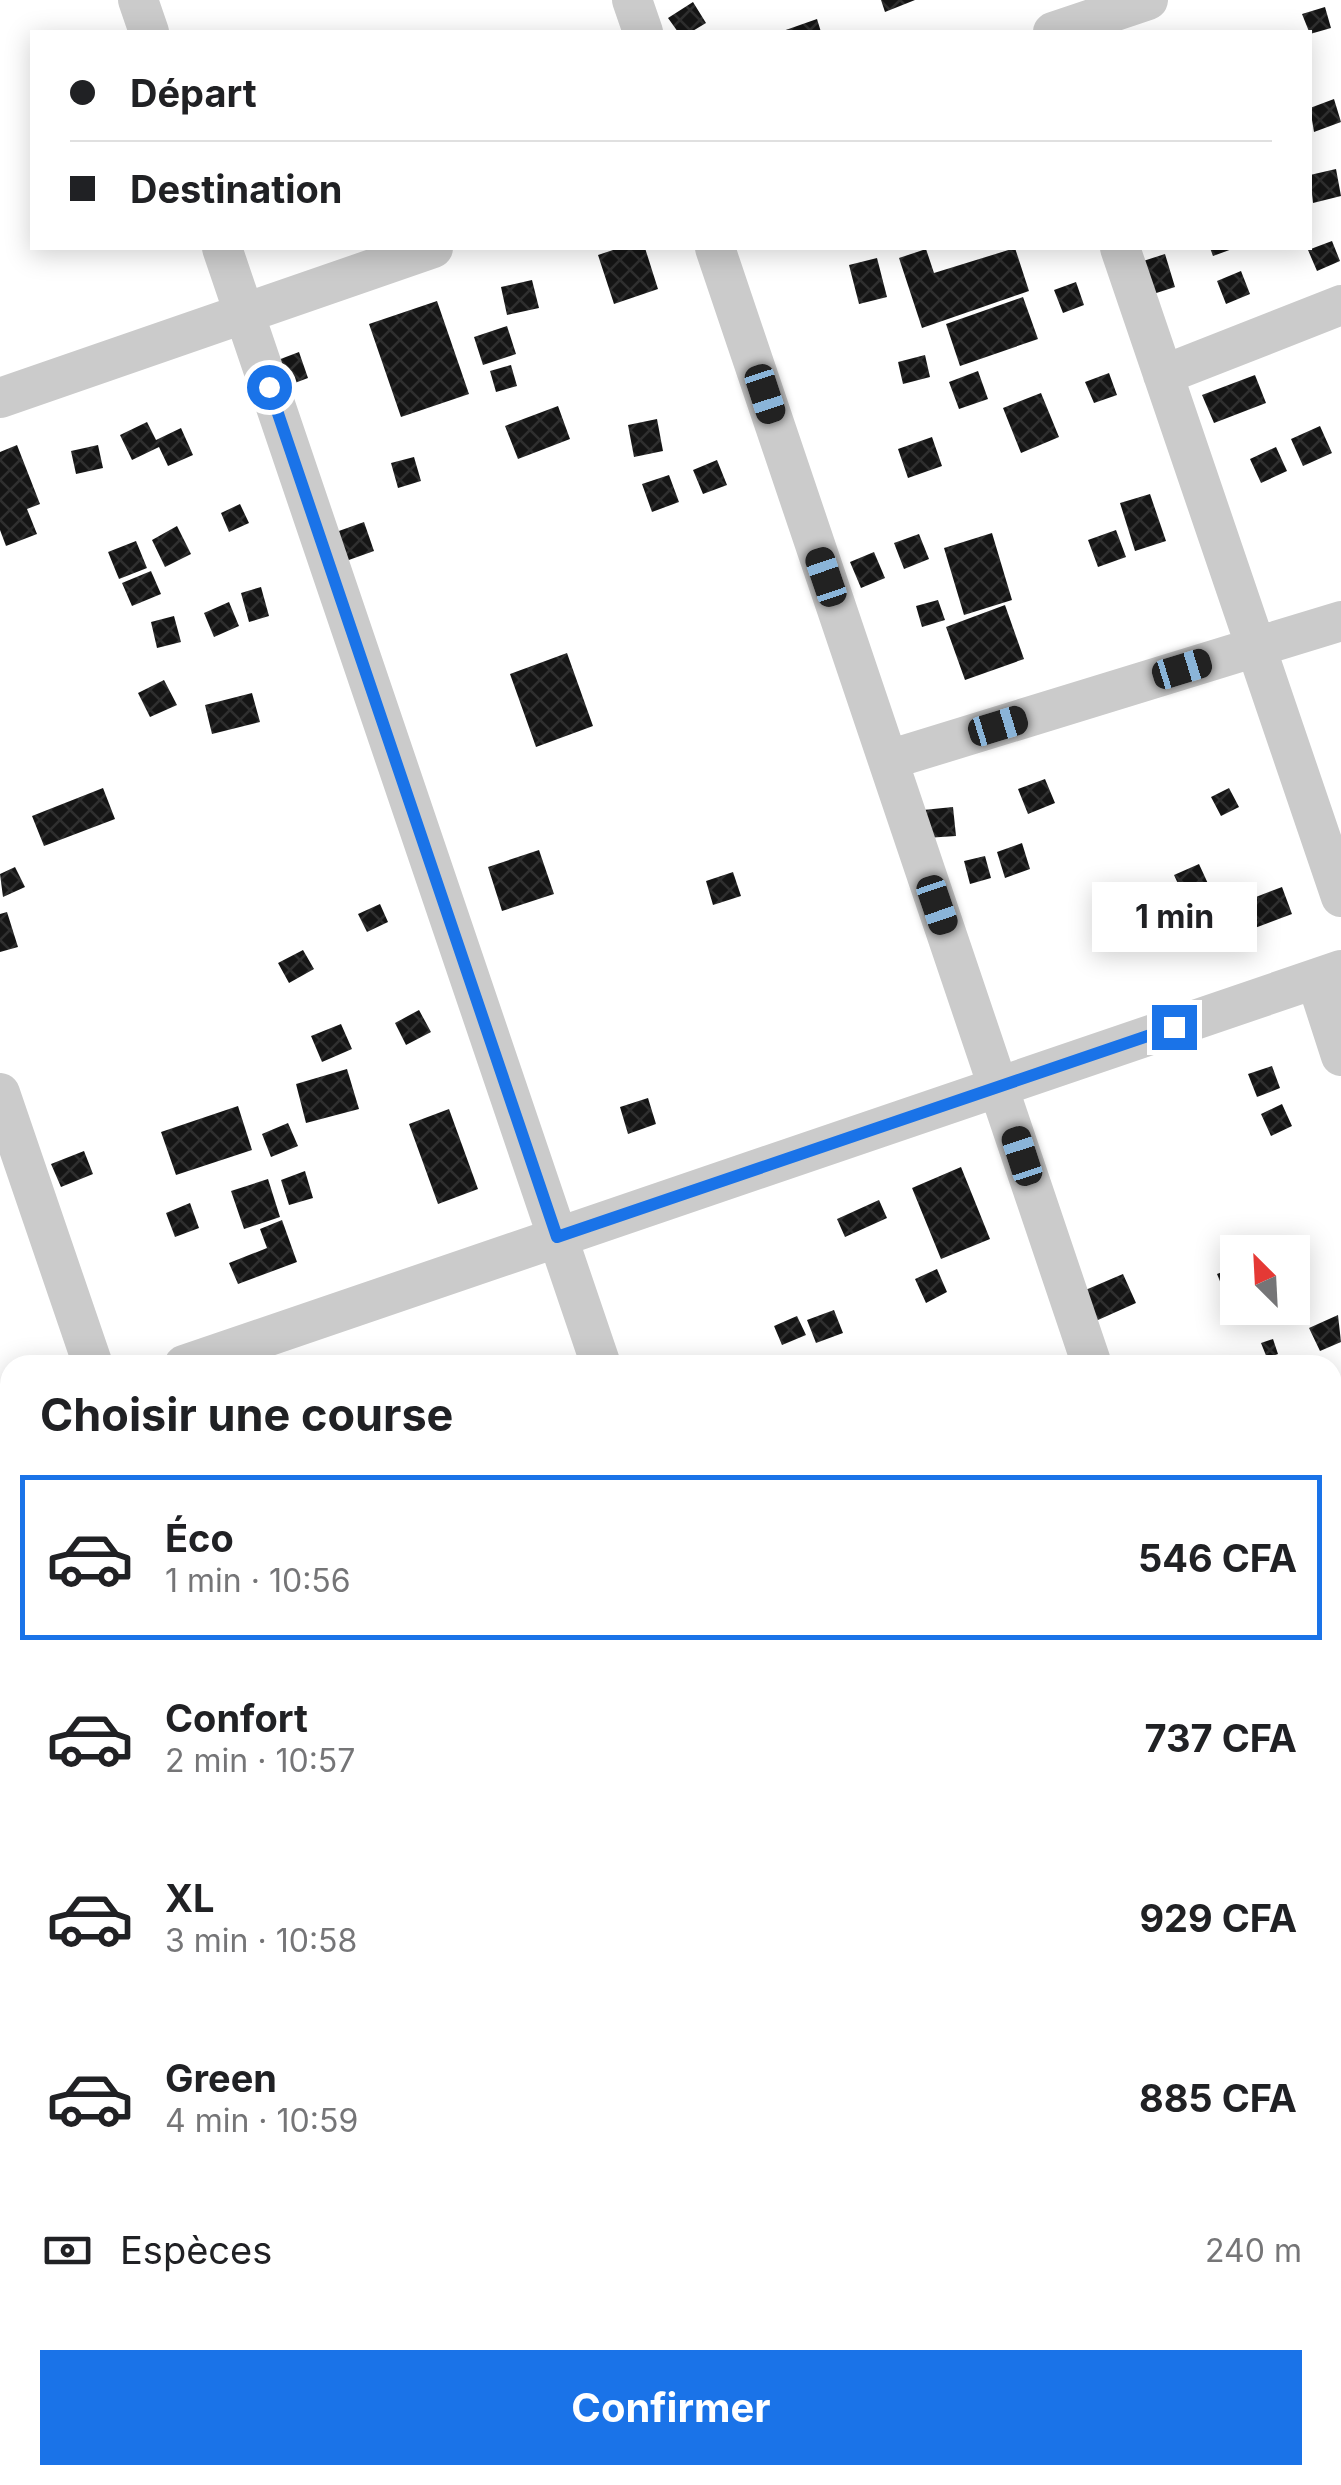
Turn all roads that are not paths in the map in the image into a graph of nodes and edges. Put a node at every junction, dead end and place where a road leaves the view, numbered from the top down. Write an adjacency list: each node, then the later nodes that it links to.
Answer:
1 (138, 0): 4 (street)
2 (632, 0): 5 (street)
3 (1148, 0): 6 (street)
4 (148, 30)
5 (642, 30)
6 (1060, 30)
7 (223, 250): 12 (street)
8 (427, 250): 12 (street)
9 (717, 250): 17 (street)
10 (1121, 250): 13 (street)
11 (1341, 304): 13 (street)
12 (244, 313): 14 (street); 23 (street)
13 (1164, 375): 16 (street)
14 (0, 398)
15 (1341, 620): 16 (street)
16 (1256, 646): 17 (street); 18 (street)
17 (888, 760): 21 (street)
18 (1341, 897)
19 (1328, 974): 20 (street); 21 (street)
20 (1341, 1056)
21 (998, 1087): 23 (street); 27 (street)
22 (0, 1093): 24 (street)
23 (557, 1237): 25 (street); 26 (street)
24 (90, 1355)
25 (213, 1355)
26 (597, 1355)
27 (1089, 1355)

